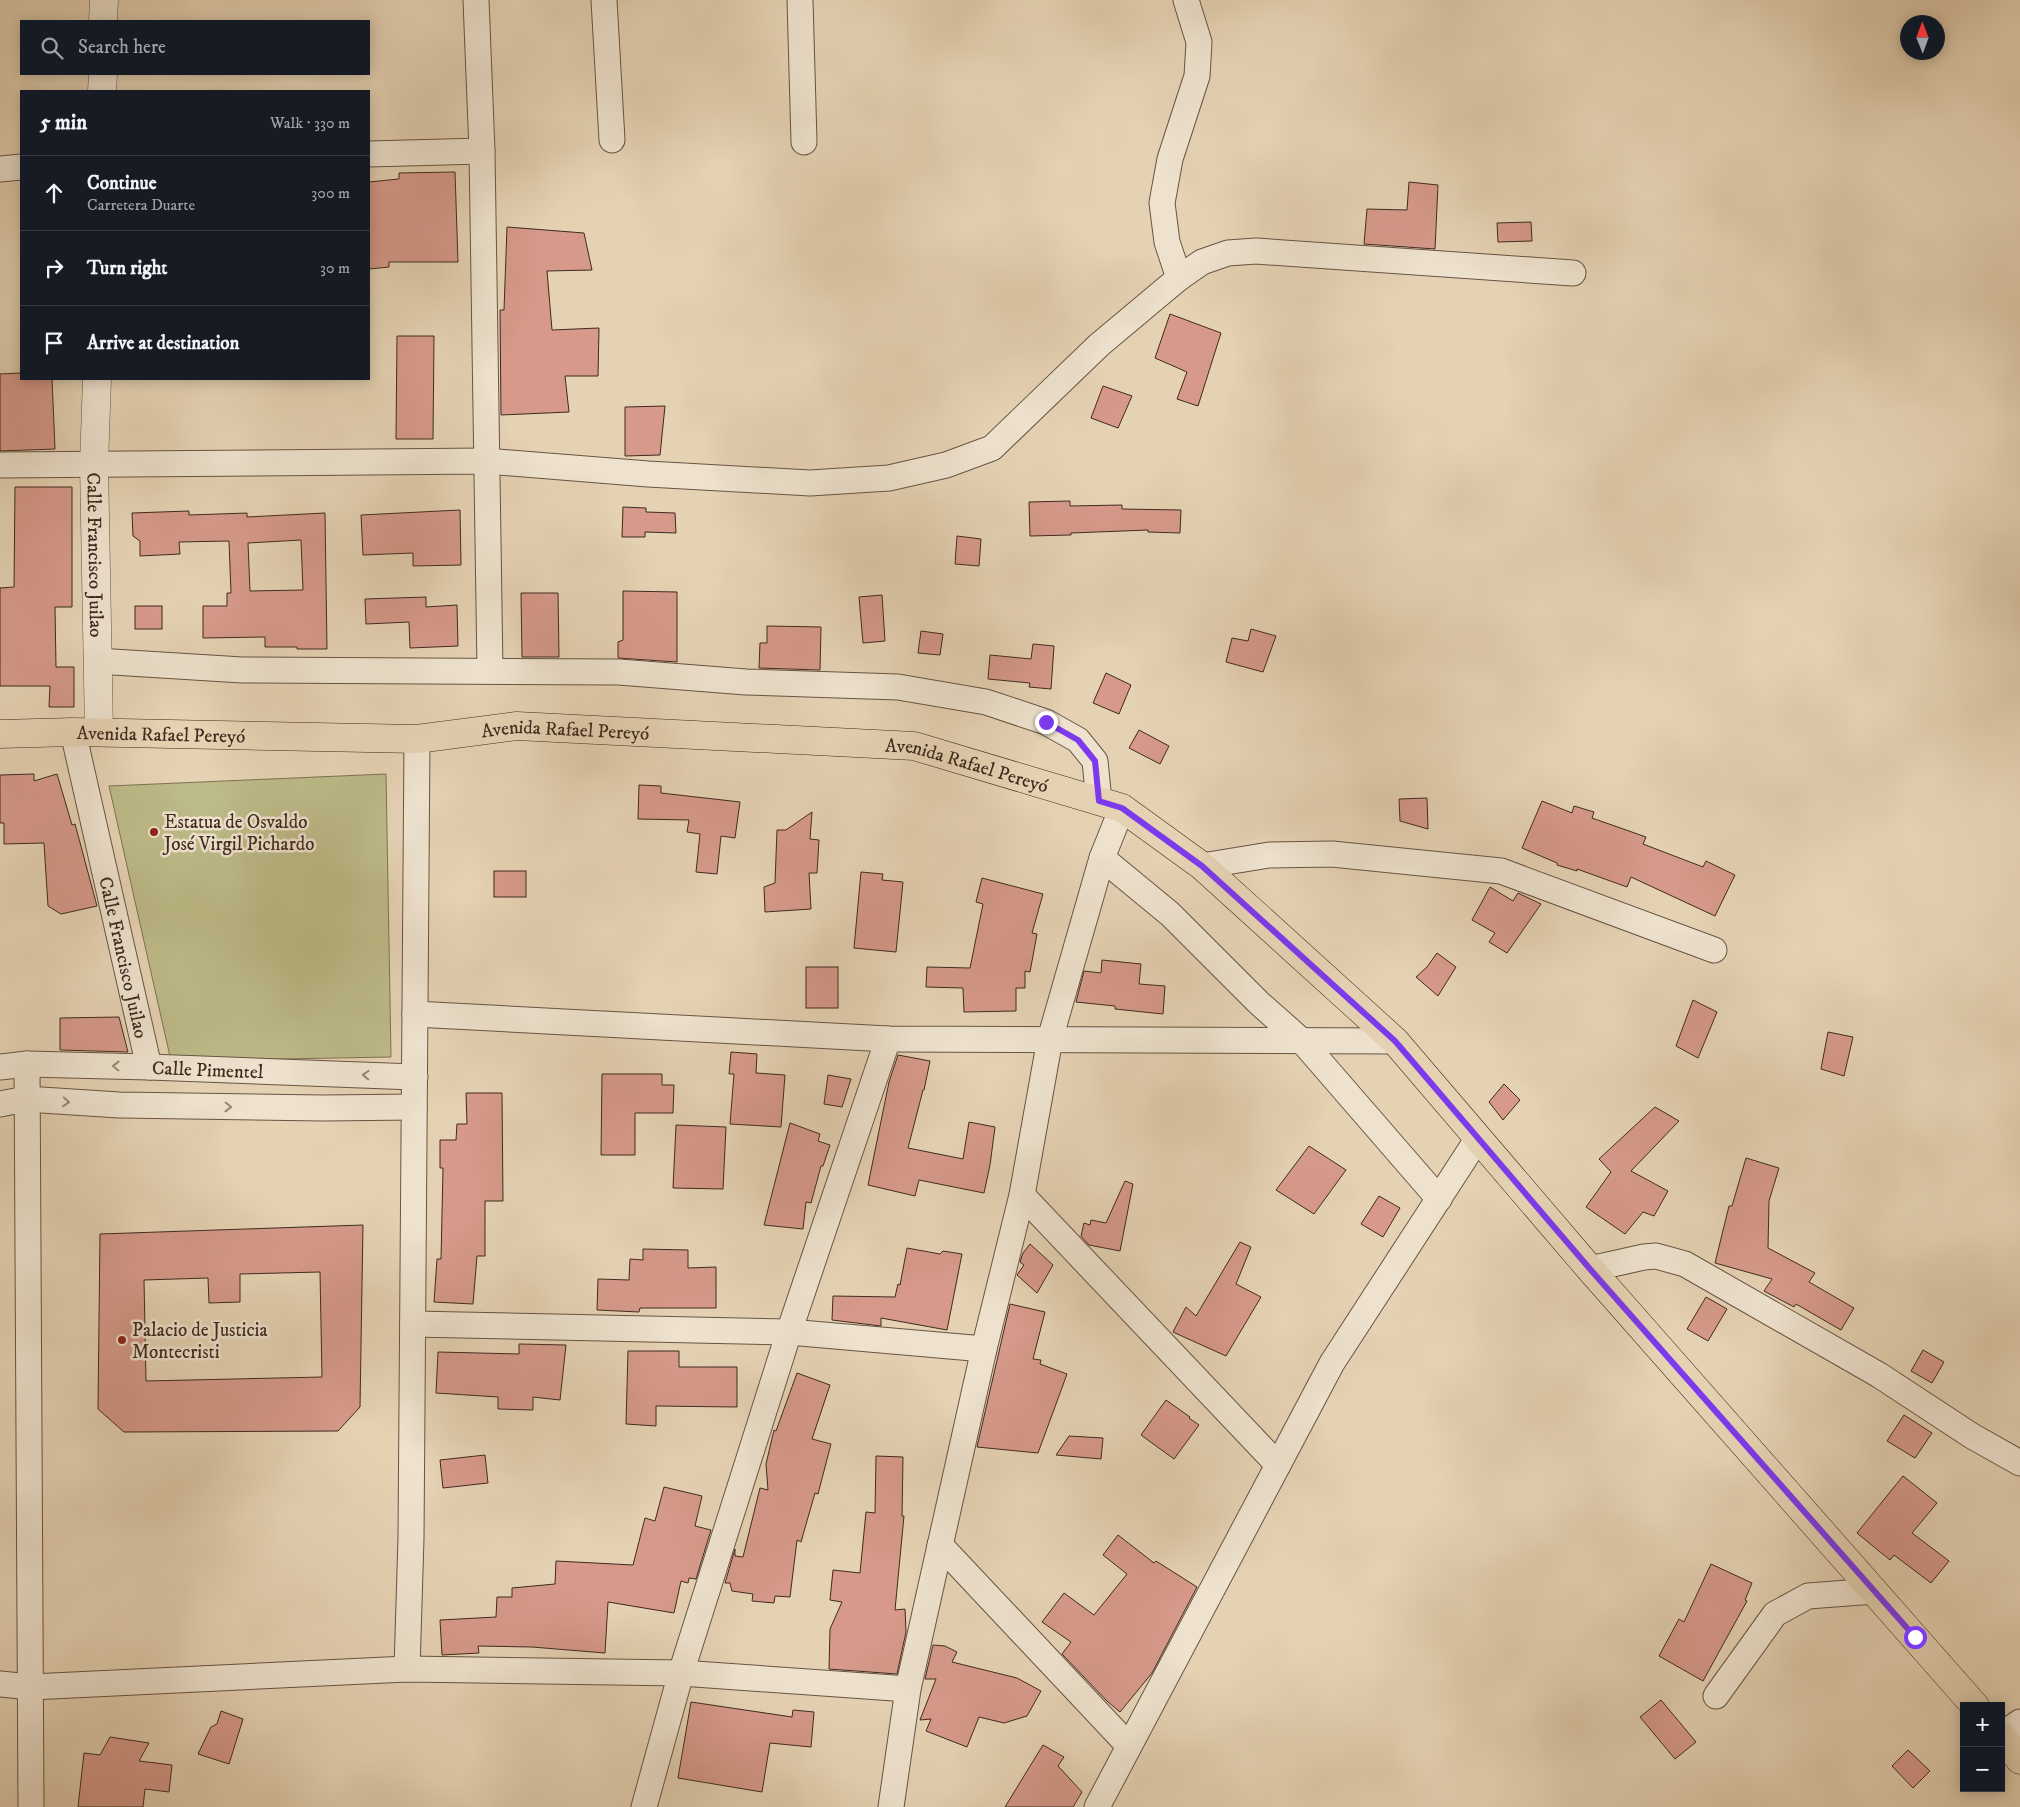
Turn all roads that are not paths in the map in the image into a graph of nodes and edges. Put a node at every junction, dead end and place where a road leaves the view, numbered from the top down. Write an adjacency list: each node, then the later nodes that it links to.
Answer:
1 (104, 0): 7 (street)
2 (476, 0): 8 (street)
3 (492, 0): 8 (street)
4 (604, 0): 11 (street)
5 (800, 0): 12 (street)
6 (1186, 0): 18 (street)
7 (104, 20)
8 (477, 28): 13 (street)
9 (103, 75): 10 (street)
10 (102, 90)
11 (612, 140)
12 (804, 142)
13 (482, 151): 14 (street); 20 (street)
14 (370, 154)
15 (20, 167): 16 (street)
16 (0, 169)
17 (1573, 273): 18 (street)
18 (1179, 278): 20 (street)
19 (97, 380): 22 (street, Calle Francisco Juilao)
20 (486, 461): 22 (street); 24 (street)
21 (0, 464): 22 (street)
22 (94, 464): 23 (street, Calle Francisco Juilao)
23 (97, 661): 24 (street); 25 (street, Calle Francisco Juilao)
24 (490, 670): 28 (street)
25 (86, 732): 26 (main road, Avenida Rafael Pereyó); 27 (main road, Avenida Rafael Pereyó); 39 (street, Calle Francisco Juilao)
26 (0, 734)
27 (418, 739): 28 (main road, Avenida Rafael Pereyó); 32 (street)
28 (1110, 804): 29 (street); 30 (main road, Avenida Rafael Pereyó)
29 (1102, 858): 34 (street); 35 (street)
30 (1202, 866): 31 (street); 36 (main road, Avenida Rafael Pereyó)
31 (1714, 950)
32 (415, 1014): 33 (street); 40 (street)
33 (888, 1039): 34 (street); 49 (street)
34 (1050, 1040): 35 (street); 45 (street)
35 (1302, 1041): 36 (street); 46 (street)
36 (1395, 1041): 44 (main road, Avenida Rafael Pereyó)
37 (26, 1064): 38 (street, Calle Pimentel); 39 (street, Calle Pimentel, one-way to 37); 41 (street)
38 (0, 1066)
39 (149, 1067): 40 (street, Calle Pimentel, one-way to 39)
40 (414, 1077): 43 (street)
41 (26, 1099): 42 (street, Calle Pimentel); 43 (street, Calle Pimentel, one-way to 43); 58 (street)
42 (0, 1104)
43 (414, 1107): 48 (street)
44 (1478, 1138): 46 (street); 47 (main road, Avenida Rafael Pereyó)
45 (1022, 1195): 50 (street); 52 (street)
46 (1438, 1199): 52 (street)
47 (1590, 1269): 51 (street); 54 (main road, Avenida Rafael Pereyó)
48 (413, 1324): 49 (street); 55 (street)
49 (789, 1332): 50 (street); 56 (street)
50 (984, 1349): 53 (street)
51 (2020, 1463)
52 (1278, 1465): 65 (street)
53 (940, 1545): 59 (street); 65 (street)
54 (1874, 1591): 60 (street); 61 (main road, Avenida Rafael Pereyó)
55 (408, 1669): 56 (street); 58 (street)
56 (681, 1672): 59 (street); 68 (street)
57 (0, 1684): 58 (street)
58 (30, 1687): 67 (street)
59 (908, 1689): 69 (street)
60 (1716, 1696)
61 (1971, 1702)
62 (2020, 1722): 63 (street)
63 (2005, 1732)
64 (2005, 1740): 66 (main road)
65 (1129, 1746): 70 (street)
66 (2020, 1760)
67 (32, 1807)
68 (644, 1807)
69 (890, 1807)
70 (1096, 1807)

